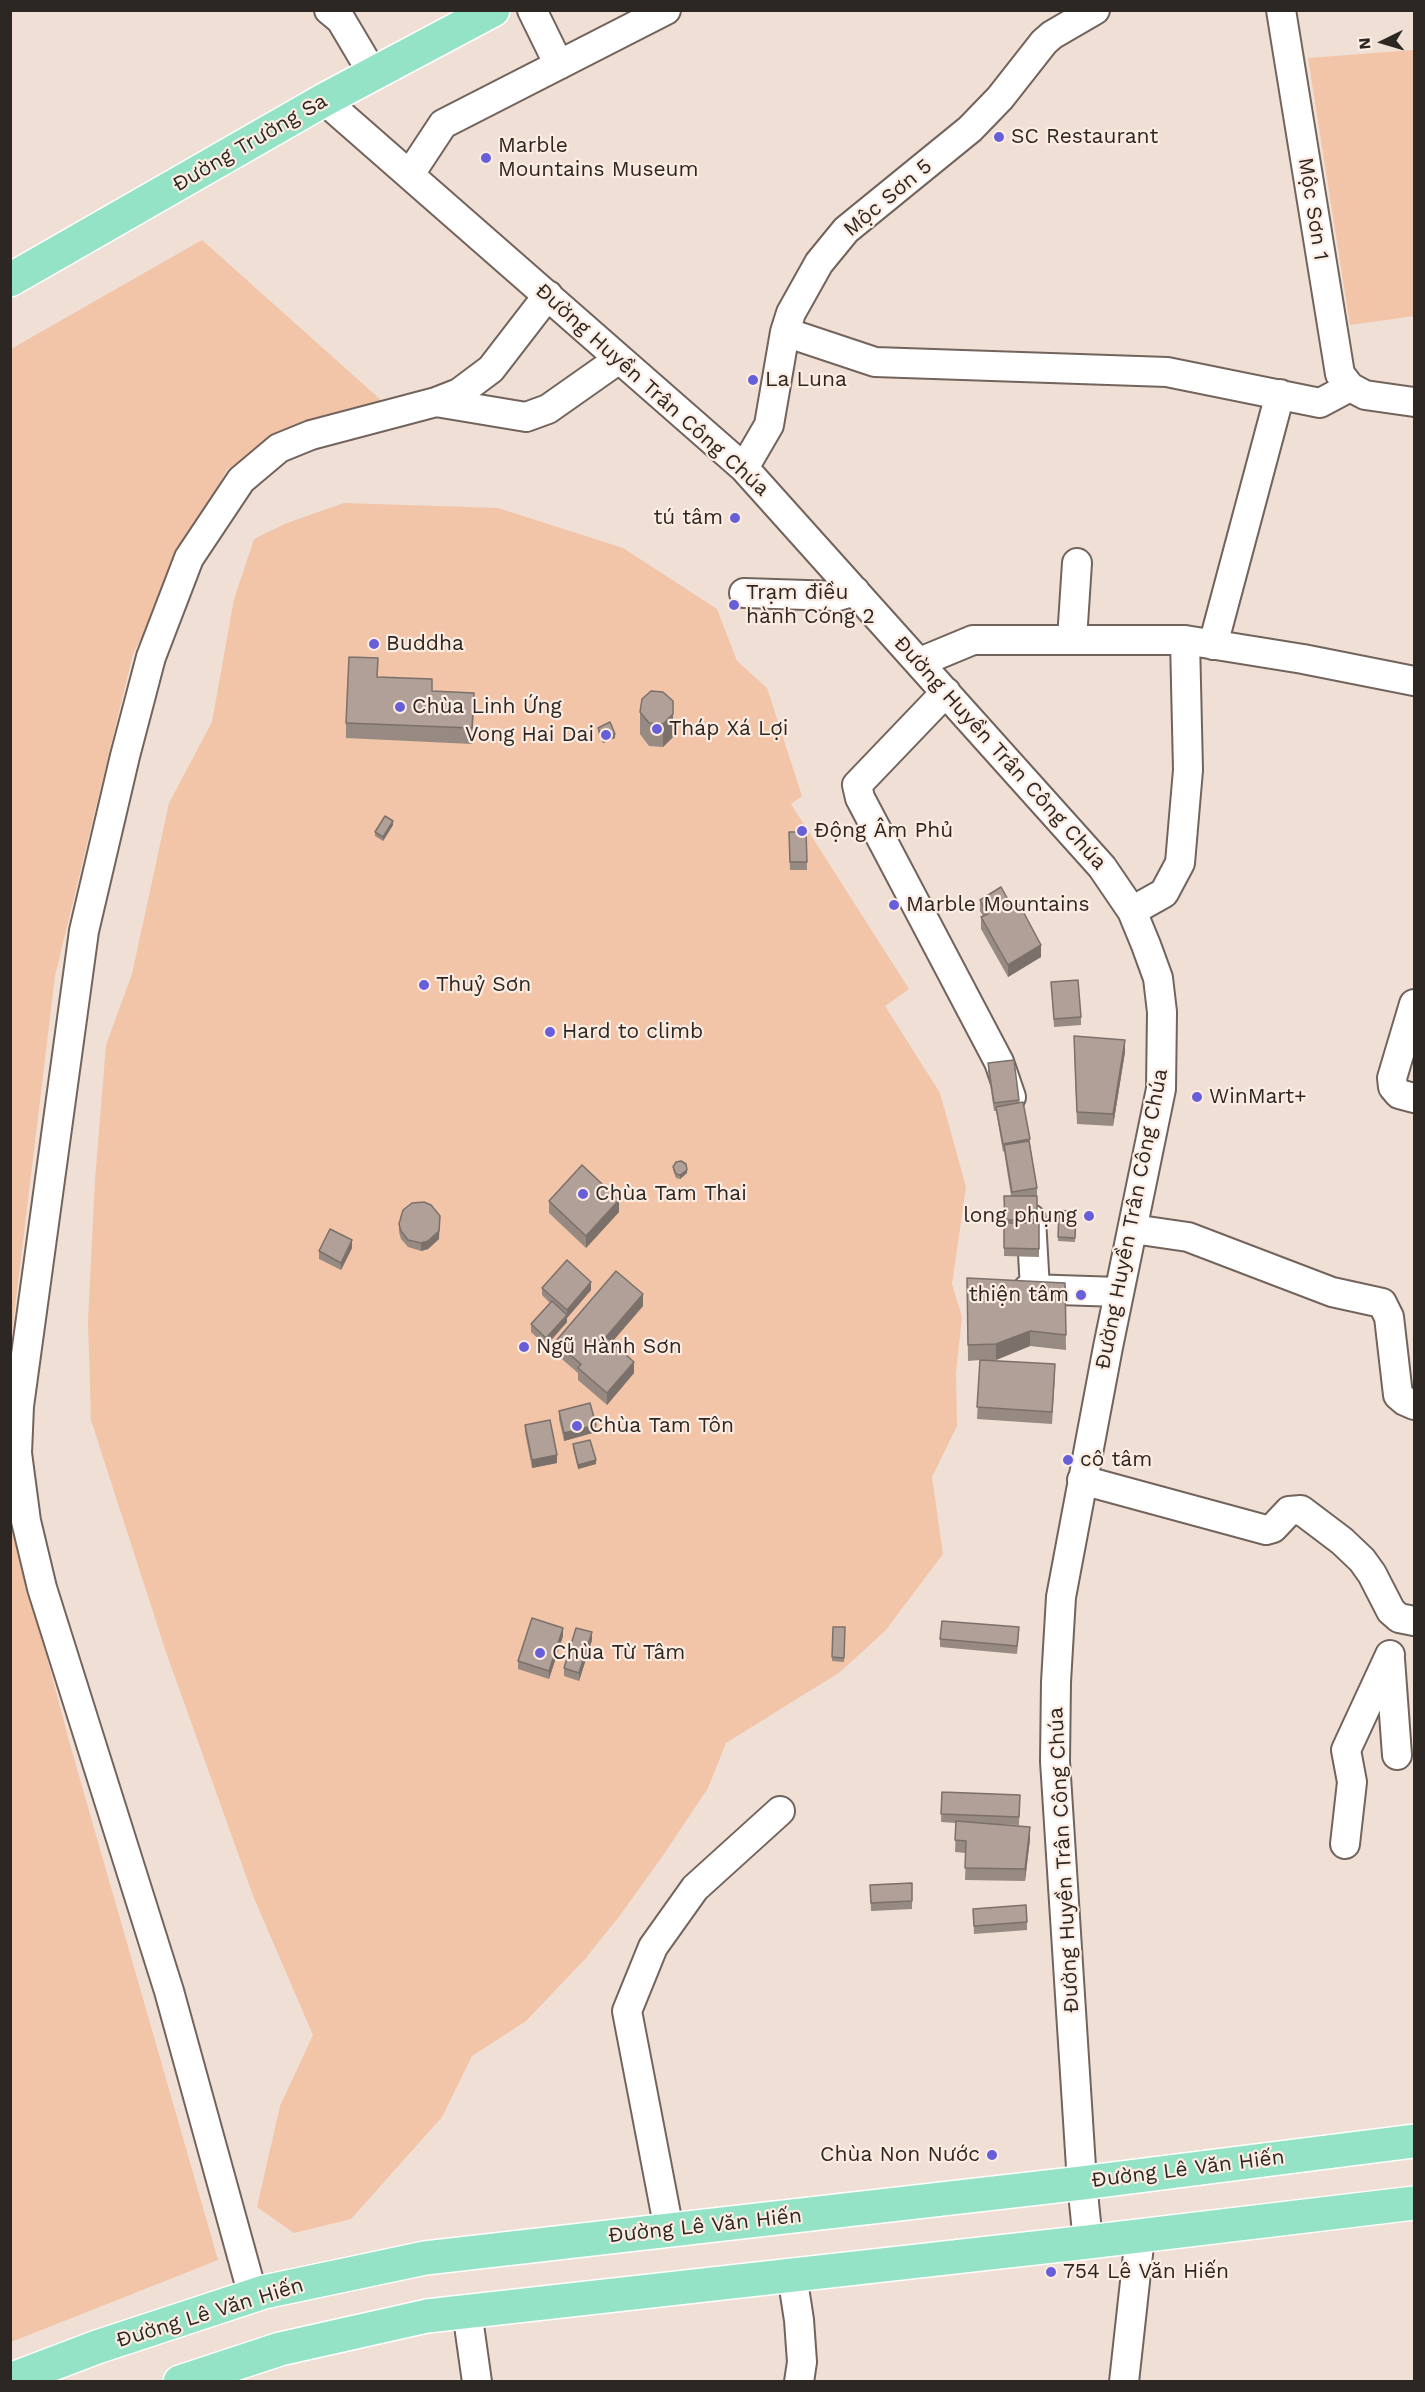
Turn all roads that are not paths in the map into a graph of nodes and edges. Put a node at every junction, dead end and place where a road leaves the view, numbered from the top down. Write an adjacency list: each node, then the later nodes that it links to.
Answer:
1 (329, 10): 8 (street)
2 (493, 10): 8 (main road, Đường Trường Sa)
3 (532, 10): 7 (street)
4 (666, 10): 7 (street)
5 (1281, 10): 15 (street, Mộc Sơn 1)
6 (1092, 11): 13 (street, Mộc Sơn 5)
7 (559, 65): 10 (street)
8 (373, 74): 9 (main road, Đường Trường Sa)
9 (324, 100): 10 (street, Đường Huyền Trân Công Chúa); 11 (main road, Đường Trường Sa)
10 (410, 174): 12 (street, Đường Huyền Trân Công Chúa)
11 (10, 280)
12 (548, 295): 14 (street, Đường Huyền Trân Công Chúa); 17 (street)
13 (785, 332): 16 (street); 19 (street, Mộc Sơn 5)
14 (620, 359): 17 (street); 19 (street, Đường Huyền Trân Công Chúa)
15 (1357, 391): 16 (street); 18 (street)
16 (1280, 394): 25 (street)
17 (436, 402): 53 (street)
18 (1414, 402)
19 (744, 468): 21 (street, Đường Huyền Trân Công Chúa)
20 (1077, 563): 23 (street)
21 (855, 591): 22 (street); 26 (street, Đường Huyền Trân Công Chúa)
22 (744, 593)
23 (1072, 639): 24 (street); 26 (street)
24 (1185, 640): 25 (street); 29 (street)
25 (1213, 645): 27 (street)
26 (920, 662): 28 (street, Đường Huyền Trân Công Chúa)
27 (1414, 681)
28 (946, 692): 29 (street, Đường Huyền Trân Công Chúa); 32 (street)
29 (1132, 911): 34 (street, Đường Huyền Trân Công Chúa)
30 (1414, 1004): 31 (street)
31 (1414, 1098)
32 (1018, 1118)
33 (1030, 1196): 36 (street)
34 (1133, 1229): 37 (street, Đường Huyền Trân Công Chúa); 38 (street)
35 (998, 1289): 36 (street)
36 (1035, 1289): 37 (street)
37 (1119, 1292): 39 (street, Đường Huyền Trân Công Chúa)
38 (1414, 1405)
39 (1083, 1480): 40 (street); 47 (street, Đường Huyền Trân Công Chúa)
40 (1386, 1601): 41 (street); 42 (street)
41 (1414, 1621)
42 (1390, 1655): 43 (street); 45 (street)
43 (1397, 1755)
44 (780, 1811): 49 (street)
45 (1345, 1844)
46 (1414, 2140): 47 (main road, Đường Lê Văn Hiến)
47 (1082, 2183): 49 (main road, Đường Lê Văn Hiến); 51 (street, Đường Huyền Trân Công Chúa)
48 (1414, 2203): 50 (main road)
49 (669, 2230): 53 (main road, Đường Lê Văn Hiến)
50 (1140, 2236): 51 (main road); 59 (street)
51 (1089, 2242): 52 (main road)
52 (792, 2275): 54 (main road); 58 (street)
53 (253, 2296): 55 (main road, Đường Lê Văn Hiến)
54 (467, 2311): 56 (main road); 57 (street)
55 (10, 2380)
56 (180, 2382)
57 (477, 2382)
58 (799, 2382)
59 (1125, 2382)

